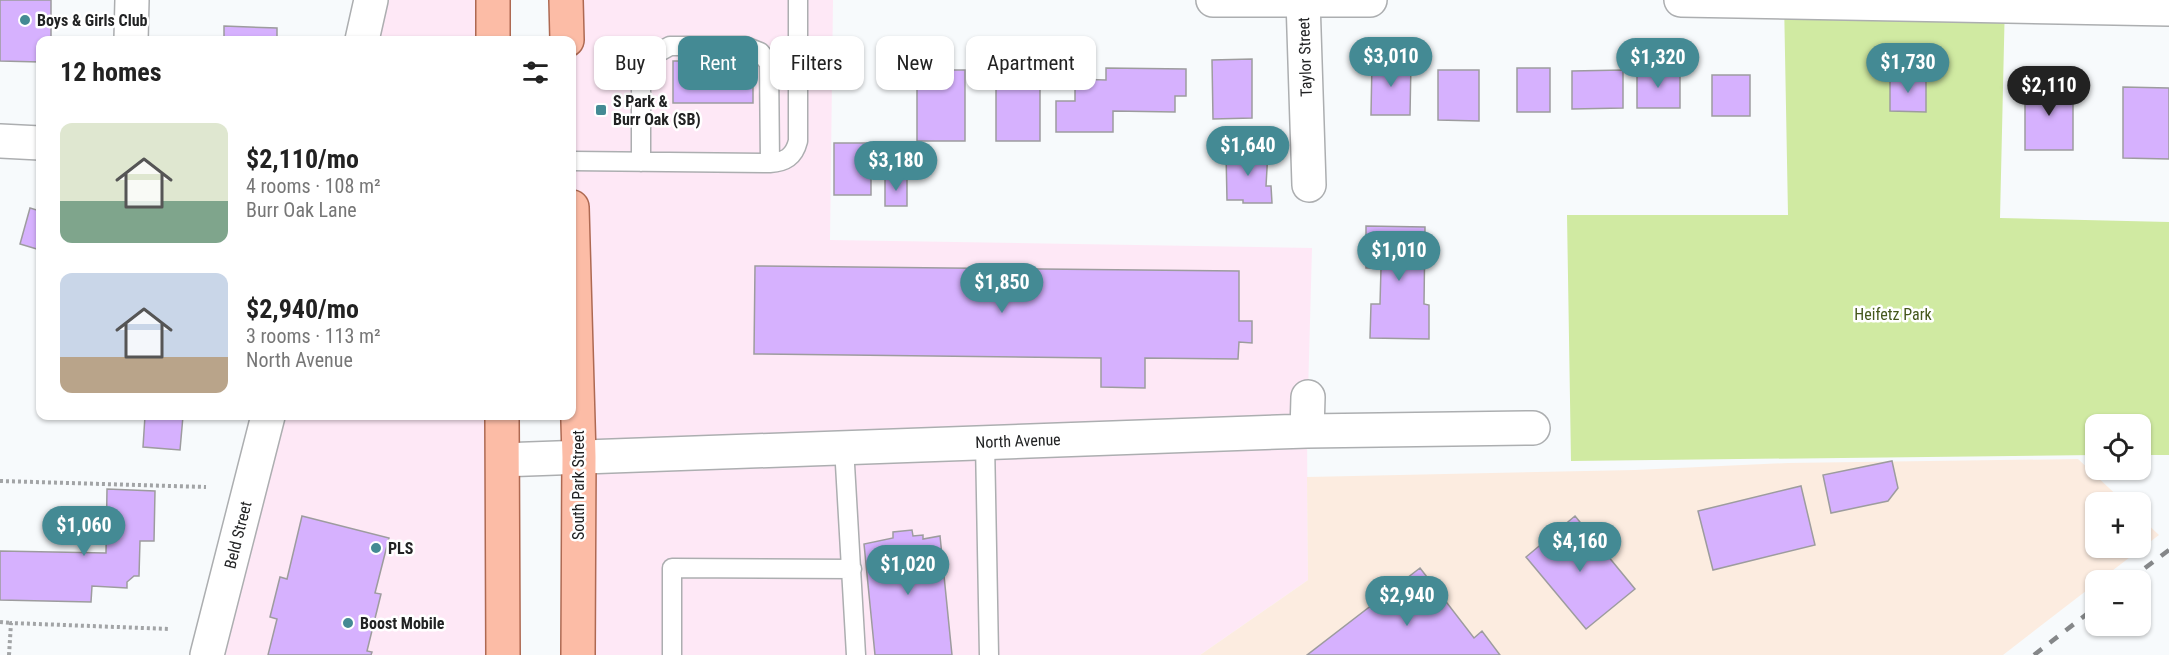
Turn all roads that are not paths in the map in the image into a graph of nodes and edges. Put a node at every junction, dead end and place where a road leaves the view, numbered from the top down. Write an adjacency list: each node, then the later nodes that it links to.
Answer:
1 (132, 0): 11 (street)
2 (371, 0): 12 (street)
3 (493, 0): 13 (main road)
4 (566, 0): 14 (main road)
5 (798, 0): 19 (lane)
6 (1214, 0): 7 (street)
7 (1303, 0): 8 (street); 20 (street, Taylor Street)
8 (1370, 0)
9 (1681, 0): 10 (street)
10 (2169, 9)
11 (131, 36)
12 (363, 36)
13 (493, 36)
14 (567, 36)
15 (0, 141): 16 (street)
16 (36, 143)
17 (576, 161): 18 (lane)
18 (641, 162): 19 (lane); 19 (lane)
19 (770, 163)
20 (1309, 185)
21 (576, 350): 29 (main road, South Park Street)
22 (1308, 396): 26 (street)
23 (267, 420): 32 (street, Beld Street)
24 (502, 420): 30 (main road)
25 (1533, 428): 26 (street, North Avenue)
26 (1307, 430): 27 (street, North Avenue)
27 (985, 442): 28 (street, North Avenue); 37 (lane)
28 (844, 447): 29 (street, North Avenue); 31 (lane)
29 (579, 457): 30 (street, North Avenue); 34 (main road, South Park Street)
30 (503, 460): 33 (main road)
31 (852, 569): 35 (lane); 36 (lane)
32 (207, 655)
33 (503, 655)
34 (578, 655)
35 (672, 655)
36 (856, 655)
37 (989, 655)

